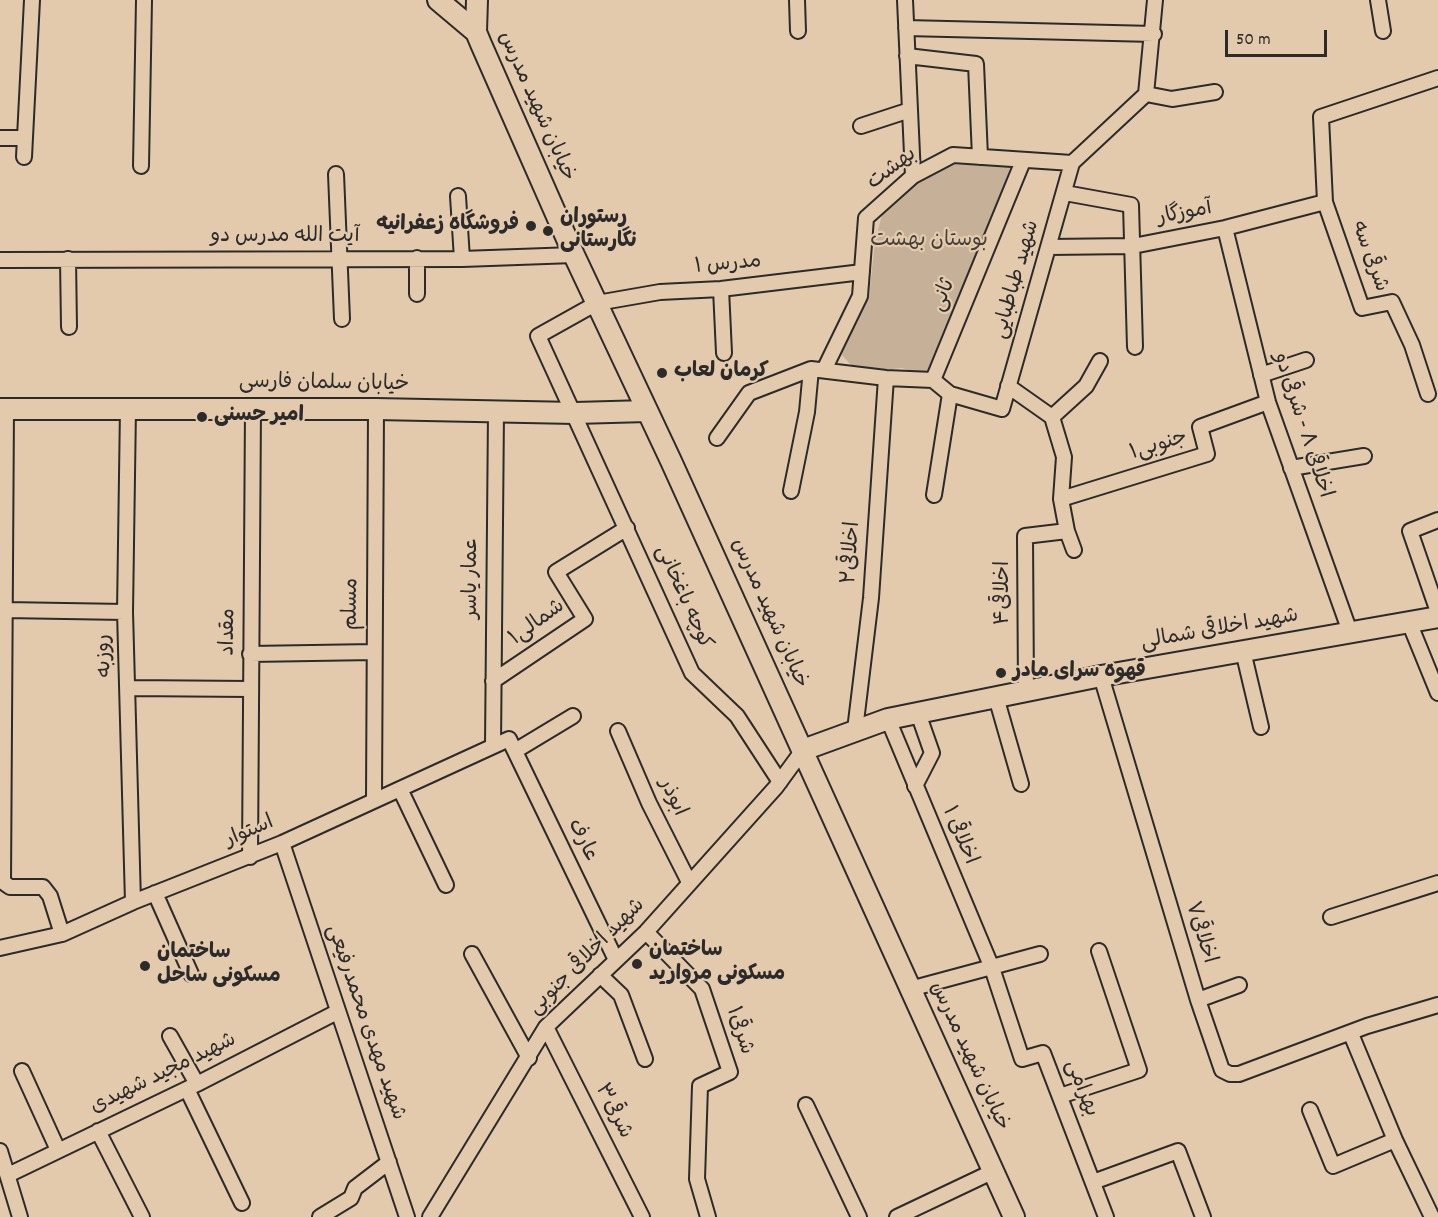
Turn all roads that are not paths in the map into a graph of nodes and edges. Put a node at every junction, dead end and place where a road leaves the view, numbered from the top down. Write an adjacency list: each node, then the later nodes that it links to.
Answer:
1 (32, 0): 21 (street)
2 (144, 0): 26 (street)
3 (438, 0): 12 (main road, خیابان شهید مدرس)
4 (477, 0): 12 (main road, خیابان شهید مدرس)
5 (797, 0): 10 (street)
6 (905, 0): 9 (street)
7 (1155, 0): 13 (street)
8 (1378, 0): 11 (street)
9 (906, 28): 13 (street); 14 (street)
10 (798, 31)
11 (1383, 31)
12 (476, 32): 35 (main road, خیابان شهید مدرس)
13 (1154, 34): 17 (street)
14 (908, 56): 18 (street); 23 (street)
15 (1438, 78): 31 (street)
16 (1215, 92): 17 (street)
17 (1146, 94): 25 (street)
18 (910, 110): 19 (street); 28 (street)
19 (861, 126)
20 (0, 138): 21 (street)
21 (25, 138): 22 (street)
22 (24, 157)
23 (980, 157): 24 (street, بهشت); 28 (street, بهشت)
24 (1023, 161): 25 (street, بهشت); 54 (street, ثانی)
25 (1072, 163): 29 (street, شهید طباطبایی)
26 (141, 166)
27 (336, 174): 38 (street)
28 (913, 176): 41 (street, بهشت)
29 (1065, 192): 33 (street); 34 (street, شهید طباطبایی)
30 (458, 196): 39 (street)
31 (1325, 201): 32 (street, آموزگار); 57 (street, شرقی سه)
32 (1226, 228): 33 (street, آموزگار); 52 (street, اخلاقی ۸ - شرقی دو)
33 (1133, 246): 34 (street, آموزگار); 47 (street)
34 (1049, 247): 55 (street, شهید طباطبایی)
35 (574, 255): 39 (street, آیت الله مدرس دو); 44 (main road, خیابان شهید مدرس)
36 (417, 258): 38 (street, آیت الله مدرس دو); 39 (street, آیت الله مدرس دو); 43 (street)
37 (68, 259): 38 (street, آیت الله مدرس دو); 40 (street, آیت الله مدرس دو); 46 (street)
38 (341, 259): 45 (street)
39 (462, 259)
40 (0, 260)
41 (862, 272): 42 (street, مدرس ۱); 51 (street, بهشت)
42 (721, 289): 44 (street, مدرس ۱); 48 (street)
43 (417, 294)
44 (597, 303): 63 (main road, خیابان شهید مدرس); 65 (street, مدرس ۱)
45 (342, 319)
46 (69, 327)
47 (1135, 347)
48 (724, 352)
49 (1306, 360): 52 (street)
50 (1100, 361): 66 (street)
51 (818, 369): 53 (street); 67 (street); 70 (street)
52 (1261, 375): 58 (street, اخلاقی ۸ - شرقی دو)
53 (886, 378): 54 (street); 96 (street, اخلاقی۲)
54 (933, 380): 56 (street)
55 (1008, 386): 56 (street, شهید طباطبایی); 66 (street)
56 (950, 394): 71 (street)
57 (1428, 394)
58 (1268, 402): 69 (street, اخلاقی ۸ - شرقی دو); 72 (street, جنوبی۱)
59 (128, 408): 60 (main road, خیابان سلمان فارسی); 61 (main road, خیابان سلمان فارسی); 78 (street, روزبه)
60 (253, 408): 62 (main road, خیابان سلمان فارسی); 84 (street, مقداد)
61 (3, 409): 77 (street)
62 (376, 409): 64 (main road, خیابان سلمان فارسی); 83 (street, مسلم)
63 (648, 411): 65 (main road, خیابان سلمان فارسی); 100 (main road, خیابان شهید مدرس)
64 (496, 412): 65 (main road, خیابان سلمان فارسی); 86 (street, عمار یاسر)
65 (575, 413): 74 (street, کوچه باغخانی)
66 (1052, 417): 72 (street)
67 (717, 438)
68 (1364, 456): 69 (street)
69 (1291, 468): 81 (street, اخلاقی ۸ - شرقی دو)
70 (791, 491)
71 (934, 495)
72 (1061, 499): 75 (street)
73 (1438, 520): 79 (street)
74 (627, 528): 86 (street, شمالی۱); 101 (street, کوچه باغخانی)
75 (1066, 531): 76 (street); 89 (street, اخلاقی۴)
76 (1074, 550)
77 (5, 610): 78 (street); 115 (street)
78 (125, 612): 87 (street, روزبه)
79 (1438, 615): 80 (main road, شهید اخلاقی شمالی)
80 (1409, 622): 81 (main road, شهید اخلاقی شمالی); 90 (street)
81 (1350, 632): 82 (main road, شهید اخلاقی شمالی)
82 (1243, 651): 85 (main road, شهید اخلاقی شمالی); 95 (street)
83 (374, 652): 84 (street); 105 (street, مسلم)
84 (250, 654): 88 (street, مقداد)
85 (1101, 676): 89 (main road, شهید اخلاقی شمالی); 126 (street, اخلاقی۷)
86 (493, 681): 98 (street, عمار یاسر)
87 (128, 687): 88 (street); 112 (street, روزبه)
88 (250, 689): 107 (street, مقداد)
89 (1026, 691): 91 (main road, شهید اخلاقی شمالی)
90 (1438, 693)
91 (996, 697): 92 (main road, شهید اخلاقی شمالی); 102 (street)
92 (918, 713): 94 (main road, شهید اخلاقی شمالی); 103 (street)
93 (573, 716): 99 (street, استوار)
94 (888, 719): 96 (main road, شهید اخلاقی شمالی); 103 (street, اخلاقی ۱)
95 (1261, 727)
96 (855, 730): 100 (main road, شهید اخلاقی شمالی)
97 (618, 731): 108 (street, ابوذر)
98 (493, 745): 99 (street, استوار); 104 (street, استوار)
99 (512, 745): 120 (street, عارف)
100 (803, 750): 101 (street, شهید اخلاقی جنوبی); 125 (main road, خیابان شهید مدرس)
101 (780, 782): 108 (street, شهید اخلاقی جنوبی)
102 (1021, 784)
103 (915, 786): 121 (street, اخلاقی ۱)
104 (400, 789): 105 (street, استوار); 110 (street)
105 (374, 799): 106 (street, استوار)
106 (282, 843): 107 (street, استوار); 128 (street, شهید مهدی محمدرفیعی)
107 (250, 856): 111 (street, استوار)
108 (689, 882): 114 (street, شهید اخلاقی جنوبی)
109 (1438, 883): 113 (street)
110 (446, 885)
111 (155, 893): 112 (street, استوار); 122 (street)
112 (133, 902): 115 (street, استوار)
113 (1331, 917)
114 (646, 932): 120 (street, شهید اخلاقی جنوبی); 154 (street, شرقی۱)
115 (62, 934): 116 (street, استوار)
116 (0, 948)
117 (1099, 951): 136 (street)
118 (472, 954): 132 (street)
119 (1041, 954): 121 (street)
120 (616, 960): 123 (street, شهید اخلاقی جنوبی)
121 (992, 968): 125 (street); 136 (street, بهرامی)
122 (191, 974)
123 (600, 975): 129 (street, شهید اخلاقی جنوبی); 133 (street)
124 (1239, 985): 126 (street)
125 (910, 989): 144 (main road, خیابان شهید مدرس)
126 (1198, 1000): 130 (street, اخلاقی۷)
127 (1438, 1005): 130 (street, اخلاقی۷)
128 (337, 1012): 135 (street, شهید مجید شهیدی); 143 (street, شهید مهدی محمدرفیعی)
129 (546, 1027): 132 (street, شهید اخلاقی جنوبی); 153 (street, شرقی۳)
130 (1350, 1034): 140 (street)
131 (170, 1036): 135 (street)
132 (529, 1058): 152 (street, شهید اخلاقی جنوبی)
133 (645, 1059)
134 (22, 1071): 141 (street)
135 (192, 1086): 139 (street, شهید مجید شهیدی); 147 (street)
136 (1060, 1096): 146 (street, بهرامی)
137 (806, 1105): 155 (street)
138 (1310, 1110): 140 (street)
139 (98, 1131): 141 (street, شهید مجید شهیدی); 149 (street)
140 (1395, 1140): 160 (street)
141 (58, 1150): 145 (street, شهید مجید شهیدی)
142 (0, 1151): 145 (street)
143 (389, 1162): 150 (street); 151 (street, شهید مهدی محمدرفیعی)
144 (994, 1171): 156 (street); 157 (main road, خیابان شهید مدرس)
145 (8, 1175): 148 (street)
146 (1093, 1182): 158 (street, بهرامی); 159 (street)
147 (242, 1203)
148 (20, 1217)
149 (142, 1217)
150 (320, 1217)
151 (407, 1217)
152 (430, 1217)
153 (642, 1217)
154 (708, 1217)
155 (859, 1217)
156 (897, 1217)
157 (1014, 1217)
158 (1106, 1217)
159 (1203, 1217)
160 (1432, 1217)

